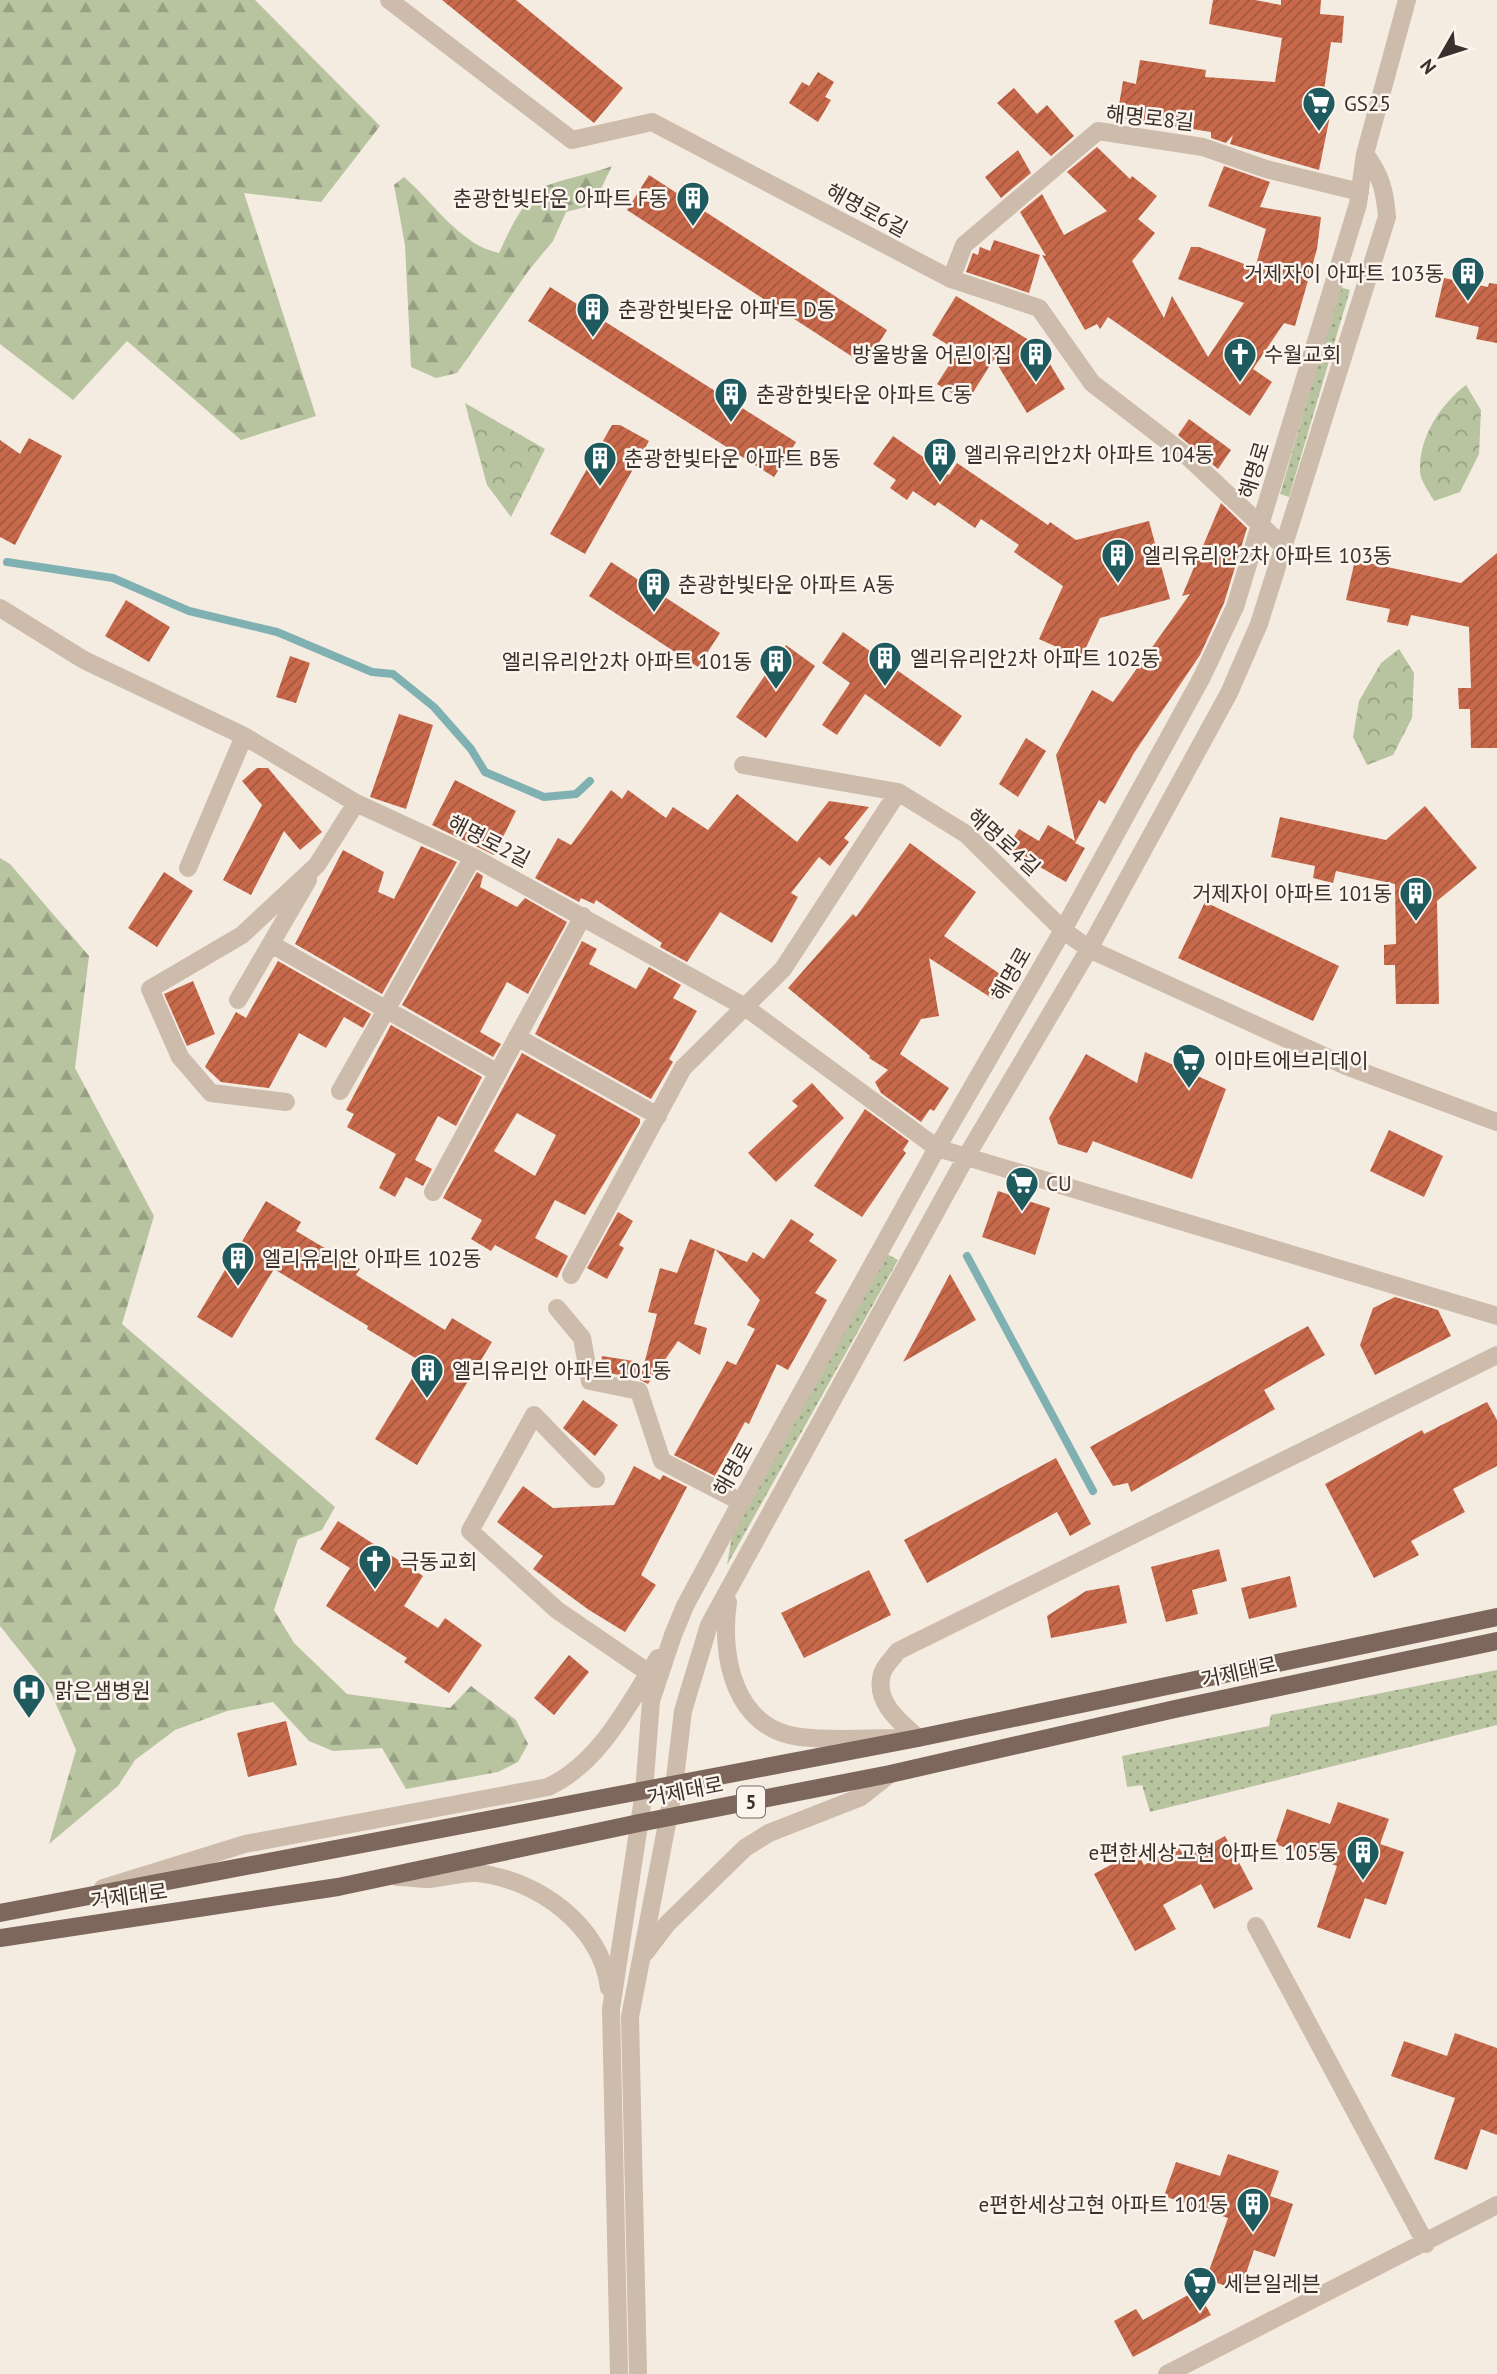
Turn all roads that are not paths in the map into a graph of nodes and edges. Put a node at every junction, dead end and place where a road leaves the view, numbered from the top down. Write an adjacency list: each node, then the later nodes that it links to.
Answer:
1 (388, 0): 5 (street, 해명로6길)
2 (1407, 0): 3 (street, 해명로)
3 (1365, 154): 4 (street, 해명로); 7 (street)
4 (1360, 191): 5 (street, 해명로8길); 6 (street, 해명로)
5 (951, 279): 6 (street, 해명로6길)
6 (1261, 525): 7 (street, 해명로6길); 17 (street, 해명로)
7 (1284, 547): 19 (street)
8 (0, 608): 9 (street, 해명로2길)
9 (244, 736): 12 (street, 해명로2길); 15 (street)
10 (743, 765): 11 (street, 해명로4길)
11 (898, 792): 17 (street, 해명로4길); 21 (street)
12 (356, 803): 13 (street, 해명로2길); 14 (street)
13 (472, 857): 16 (street, 해명로2길); 22 (street)
14 (317, 865): 18 (street); 26 (street)
15 (188, 868)
16 (583, 916): 21 (street, 해명로2길); 23 (street)
17 (1063, 930): 19 (street, 해명로4길); 29 (street, 해명로)
18 (271, 944): 20 (street); 22 (street)
19 (1089, 949): 28 (street, 해명로4길); 30 (street)
20 (237, 1000)
21 (745, 1007): 27 (street); 29 (street, 해명로2길)
22 (386, 1009): 24 (street); 25 (street)
23 (517, 1037): 24 (street); 27 (street)
24 (498, 1073): 31 (street)
25 (340, 1091)
26 (286, 1102)
27 (658, 1116): 32 (street)
28 (1497, 1122)
29 (937, 1148): 30 (street, 해명로2길); 37 (street, 해명로)
30 (966, 1157): 34 (street, 해명로2길); 38 (street)
31 (433, 1192)
32 (572, 1275)
33 (557, 1308): 37 (street)
34 (1497, 1316)
35 (1490, 1358): 43 (street)
36 (596, 1479): 42 (street)
37 (741, 1502): 40 (street, 해명로)
38 (730, 1587): 43 (street); 45 (street)
39 (1497, 1617): 43 (main road, 거제대로 / 5)
40 (673, 1634): 42 (street); 46 (street, 해명로)
41 (1497, 1641): 44 (main road, 거제대로 / 5)
42 (649, 1673): 50 (street)
43 (918, 1738): 45 (main road, 거제대로 / 5)
44 (890, 1774): 47 (main road, 거제대로 / 5); 54 (street)
45 (674, 1787): 46 (main road, 거제대로 / 5); 47 (street)
46 (644, 1792): 48 (street, 해명로); 50 (main road, 거제대로 / 5)
47 (667, 1818): 48 (main road, 거제대로 / 5); 54 (street)
48 (639, 1823): 49 (main road, 거제대로 / 5); 55 (street, 해명로)
49 (390, 1876): 53 (main road, 거제대로 / 5); 55 (street)
50 (69, 1899): 51 (main road, 거제대로 / 5)
51 (0, 1913)
52 (1256, 1926): 57 (street)
53 (0, 1938)
54 (641, 1959): 59 (street)
55 (611, 2009): 58 (street)
56 (1497, 2205): 57 (street)
57 (1426, 2244): 60 (street)
58 (619, 2374)
59 (638, 2374)
60 (1167, 2374)

